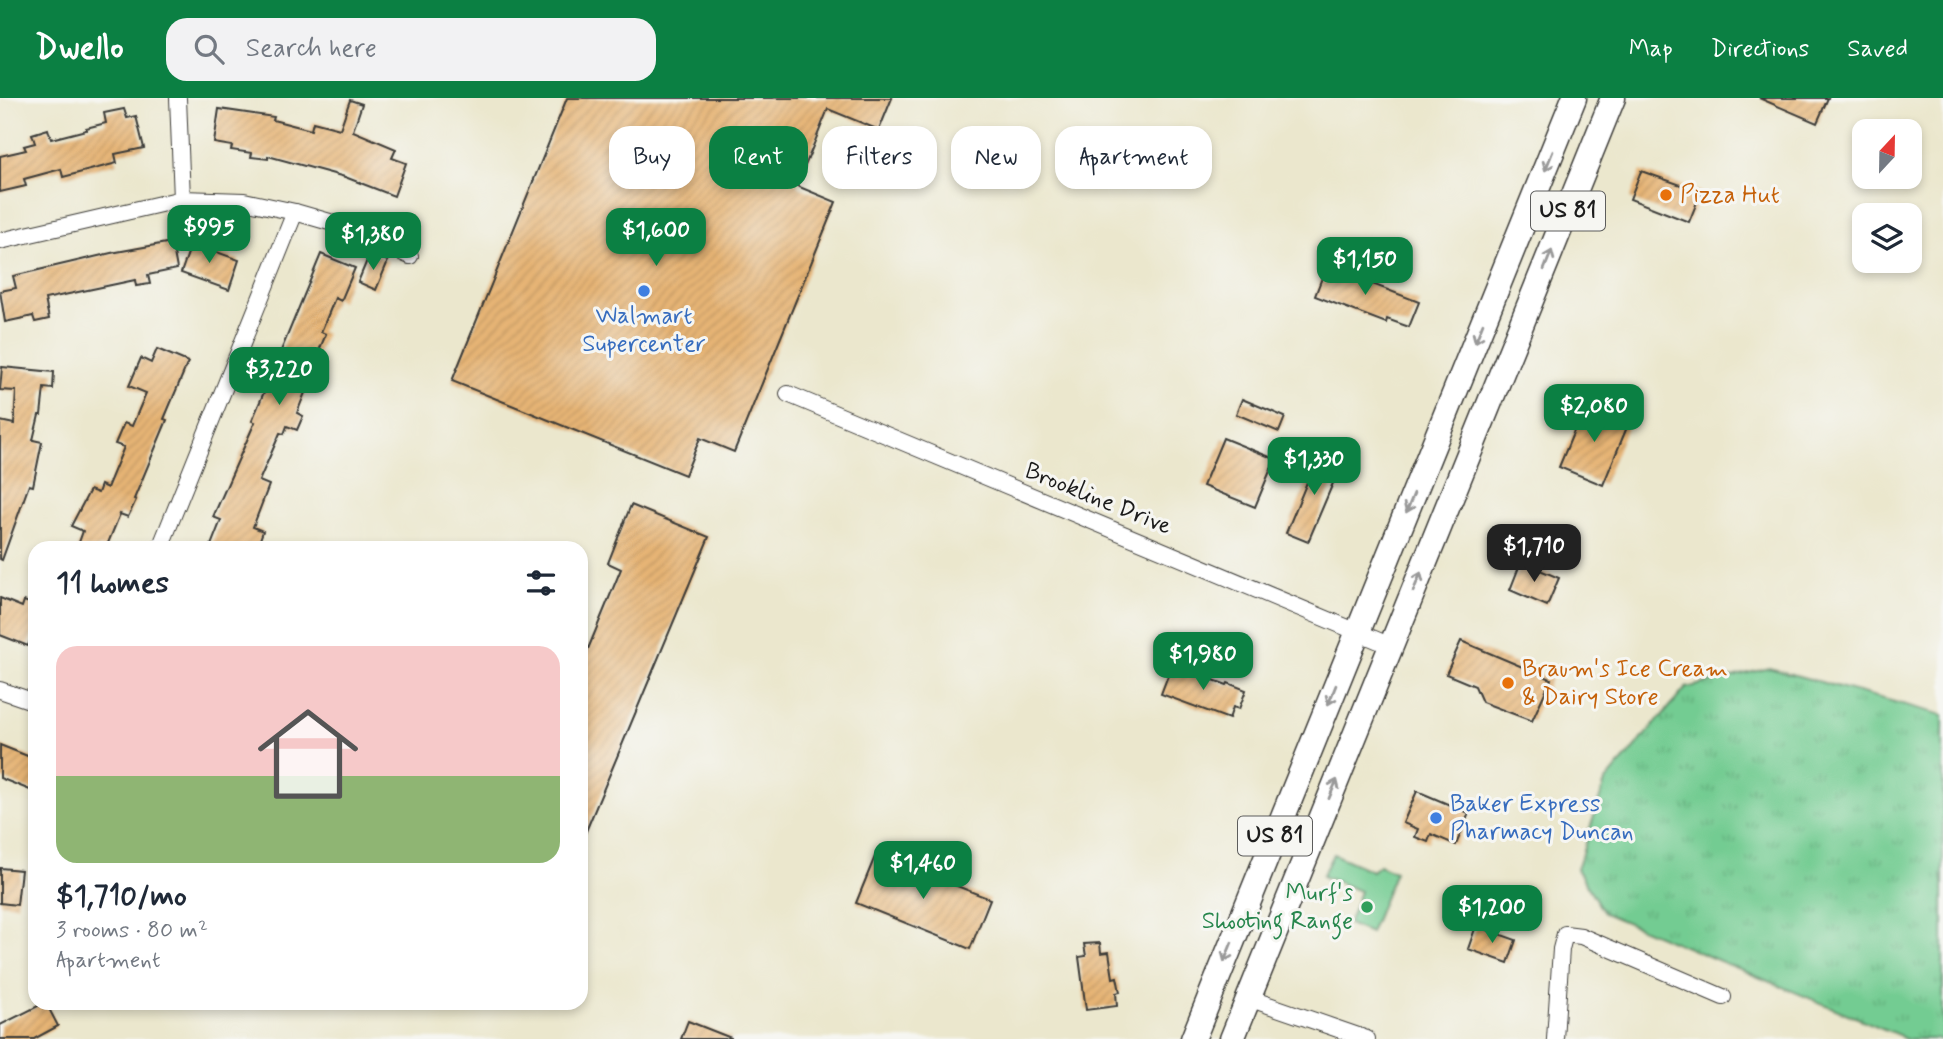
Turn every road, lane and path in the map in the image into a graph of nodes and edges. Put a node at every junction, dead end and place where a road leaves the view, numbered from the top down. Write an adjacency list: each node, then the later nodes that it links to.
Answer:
1 (178, 98): 4 (street)
2 (1574, 98): 7 (main road, US 81, one-way to 7)
3 (1613, 98): 9 (main road, US 81, one-way to 3)
4 (182, 199): 5 (street); 6 (street)
5 (295, 212): 8 (street); 11 (street)
6 (0, 242)
7 (1514, 247): 9 (main road); 12 (main road, US 81, one-way to 12)
8 (410, 256)
9 (1522, 323): 13 (main road, US 81, one-way to 9)
10 (788, 394): 12 (street, Brookline Drive)
11 (163, 541)
12 (1357, 632): 13 (street, Brookline Drive); 18 (main road, US 81, one-way to 18)
13 (1391, 646): 17 (main road, US 81, one-way to 13)
14 (0, 690): 15 (street)
15 (28, 700)
16 (1723, 997): 21 (street)
17 (1248, 998): 19 (main road, US 81); 20 (street)
18 (1193, 1039)
19 (1232, 1039)
20 (1367, 1039)
21 (1555, 1039)

